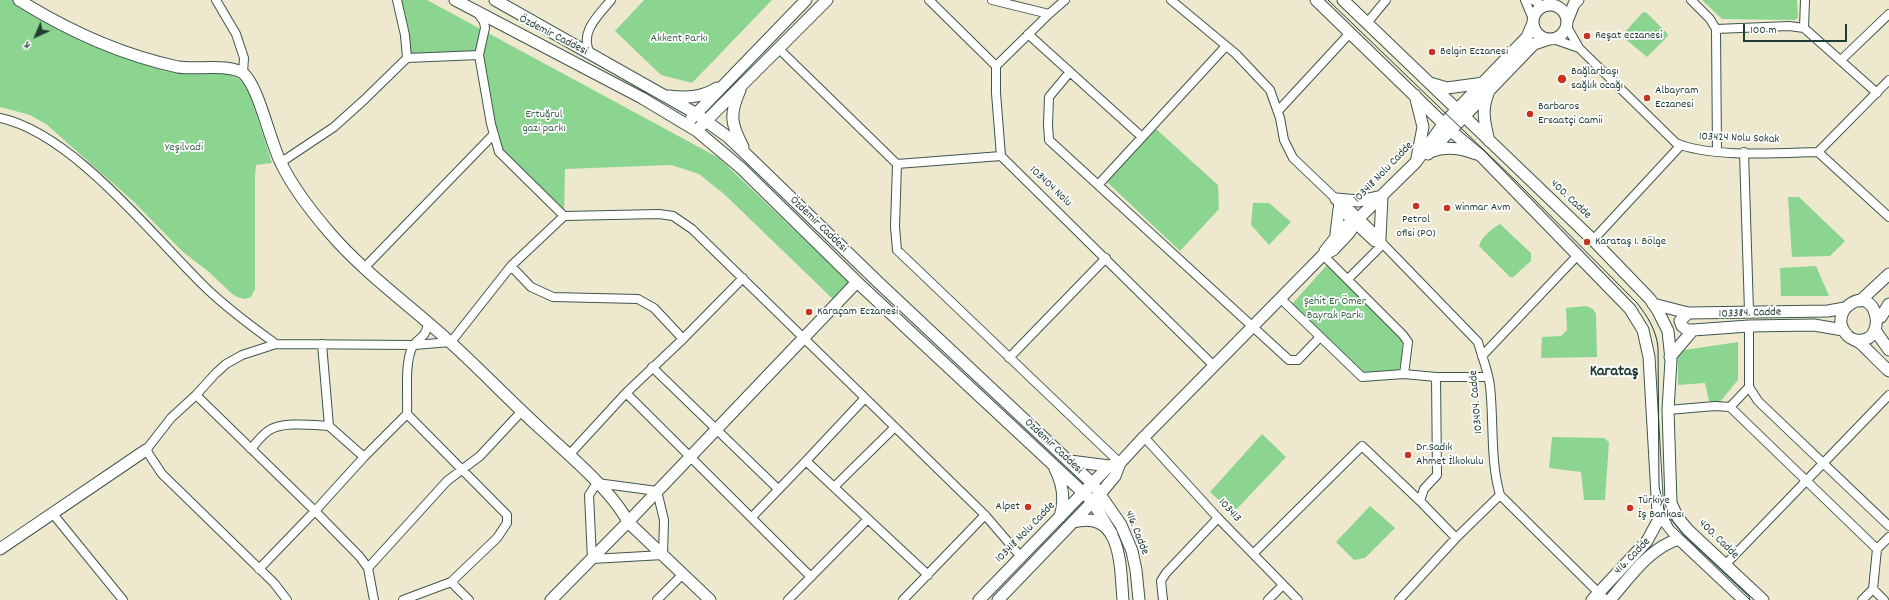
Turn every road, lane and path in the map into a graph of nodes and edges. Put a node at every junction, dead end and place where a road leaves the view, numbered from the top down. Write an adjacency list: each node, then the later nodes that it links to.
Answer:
1 (19, 0): 44 (main road)
2 (216, 0): 44 (street)
3 (397, 0): 41 (street)
4 (455, 0): 23 (main road, Özdemir Caddesi)
5 (495, 0): 39 (main road, Özdemir Caddesi)
6 (611, 0): 39 (street)
7 (806, 0): 46 (main road)
8 (827, 0): 37 (main road)
9 (928, 0): 43 (street)
10 (992, 0): 24 (street)
11 (1065, 0): 24 (street)
12 (1171, 0): 36 (street)
13 (1316, 0): 33 (main road)
14 (1343, 0): 27 (main road, 400. Cadde)
15 (1386, 0): 27 (street)
16 (1525, 0): 26 (street)
17 (1533, 0): 22 (street)
18 (1558, 0): 22 (main road)
19 (1578, 0): 28 (main road)
20 (1691, 0): 31 (street)
21 (1804, 0): 30 (street)
22 (1545, 6): 26 (main road); 28 (main road)
23 (477, 12): 29 (main road, Özdemir Caddesi); 32 (street)
24 (1049, 14): 34 (street)
25 (1889, 14): 42 (street)
26 (1533, 21): 35 (main road); 50 (main road)
27 (1367, 23): 48 (main road, 400. Cadde)
28 (1567, 23): 35 (main road); 38 (street, 103424 Nolu Sokak)
29 (504, 26): 32 (street); 59 (main road, Özdemir Caddesi)
30 (1804, 28): 31 (street); 42 (street)
31 (1716, 29): 67 (street)
32 (485, 32): 40 (street)
33 (1350, 33): 52 (main road); 54 (street)
34 (1028, 34): 43 (street); 45 (street)
35 (1551, 39): 38 (street, 103424 Nolu Sokak); 50 (main road)
36 (1226, 46): 54 (street); 63 (street)
37 (779, 48): 49 (main road); 75 (street)
38 (1579, 48): 65 (street, 103424 Nolu Sokak)
39 (590, 54): 53 (main road, Özdemir Caddesi)
40 (479, 55): 41 (street); 62 (street)
41 (407, 58): 74 (street)
42 (1841, 60): 51 (street)
43 (996, 66): 71 (street)
44 (243, 73): 74 (main road)
45 (1069, 73): 63 (street); 76 (street)
46 (732, 77): 53 (main road); 55 (main road)
47 (1889, 80): 51 (street)
48 (1428, 82): 50 (main road); 56 (main road, 400. Cadde)
49 (743, 85): 58 (main road); 70 (main road)
50 (1487, 87): 56 (main road, 103418 Nolu Cadde); 64 (main road)
51 (1877, 93): 69 (street)
52 (1415, 94): 60 (main road); 73 (main road)
53 (663, 95): 55 (main road, Özdemir Caddesi)
54 (1278, 111): 78 (street)
55 (695, 113): 58 (main road, Özdemir Caddesi); 59 (main road)
56 (1461, 113): 60 (main road, 103418 Nolu Cadde); 64 (main road, 400. Cadde)
57 (0, 118): 113 (street)
58 (706, 121): 61 (main road); 70 (main road, Özdemir Caddesi)
59 (686, 124): 61 (main road, Özdemir Caddesi)
60 (1448, 127): 66 (main road); 72 (main road); 73 (main road, 103418 Nolu Cadde)
61 (697, 131): 93 (main road, Özdemir Caddesi)
62 (494, 134): 79 (street); 89 (street)
63 (1142, 137): 76 (street)
64 (1489, 142): 83 (main road, 400. Cadde)
65 (1681, 145): 67 (street, 103424 Nolu Sokak); 83 (street)
66 (1430, 152): 72 (main road); 73 (main road)
67 (1717, 152): 68 (street, 103424 Nolu Sokak)
68 (1744, 152): 69 (street, 103424 Nolu Sokak); 99 (street)
69 (1818, 152): 80 (street)
70 (748, 155): 145 (main road, Özdemir Caddesi)
71 (1001, 156): 75 (street); 87 (street, 103404 Nolu)
72 (1481, 156): 86 (main road)
73 (1416, 162): 77 (main road, 103418 Nolu Cadde)
74 (280, 163): 89 (main road)
75 (897, 164): 119 (street)
76 (1098, 185): 103 (street)
77 (1382, 196): 78 (main road); 81 (main road, 103418 Nolu Cadde); 84 (main road)
78 (1338, 204): 81 (street, 103404. Cadde); 82 (main road)
79 (564, 216): 88 (street); 91 (street)
80 (1889, 218)
81 (1356, 221): 82 (main road, 103418 Nolu Cadde); 84 (street, 103404. Cadde); 85 (main road, 103418 Nolu Cadde)
82 (1336, 235): 85 (main road, 103418 Nolu Cadde)
83 (1593, 240): 96 (main road, 400. Cadde)
84 (1382, 241): 92 (street); 117 (street, 103404. Cadde)
85 (1323, 255): 92 (street); 94 (main road)
86 (1577, 256): 117 (street); 167 (main road)
87 (1106, 258): 119 (street); 120 (street, 103404 Nolu)
88 (511, 266): 110 (street); 112 (street)
89 (365, 267): 102 (main road)
90 (1889, 274): 95 (main road)
91 (743, 278): 109 (street); 110 (street)
92 (1348, 279): 123 (street)
93 (857, 282): 109 (main road); 144 (main road, Özdemir Caddesi)
94 (1280, 298): 103 (main road); 108 (street)
95 (1860, 301): 98 (main road); 101 (main road)
96 (1653, 304): 100 (main road); 118 (main road, 400. Cadde)
97 (1889, 304): 101 (main road)
98 (1845, 308): 99 (main road); 106 (main road)
99 (1749, 311): 100 (main road)
100 (1688, 313): 105 (main road)
101 (1881, 317): 107 (main road)
102 (428, 323): 112 (main road); 115 (street)
103 (1252, 326): 108 (street); 120 (main road)
104 (1749, 326): 105 (main road, 103384. Cadde); 106 (main road, 103384. Cadde); 126 (street)
105 (1693, 330): 118 (main road)
106 (1843, 330): 111 (main road)
107 (1877, 333): 111 (main road); 116 (main road)
108 (1320, 337): 123 (street)
109 (803, 338): 130 (street); 137 (main road)
110 (683, 339): 121 (street)
111 (1856, 340): 122 (main road)
112 (450, 342): 115 (street); 133 (main road)
113 (276, 344): 114 (street); 128 (street)
114 (322, 344): 115 (street); 135 (street)
115 (414, 345): 134 (street)
116 (1889, 350)
117 (1482, 356): 125 (street, 103404. Cadde)
118 (1670, 357): 132 (main road, 400. Cadde)
119 (1009, 358): 148 (street)
120 (1214, 366): 138 (main road)
121 (652, 367): 127 (street); 137 (street)
122 (1889, 371)
123 (1404, 374): 124 (street)
124 (1436, 377): 125 (street); 160 (street)
125 (1488, 377): 158 (street, 103404. Cadde)
126 (1749, 387): 131 (street); 147 (street)
127 (626, 393): 141 (street); 143 (street)
128 (196, 395): 139 (street); 140 (street)
129 (1889, 395): 147 (street)
130 (865, 398): 136 (street); 146 (street)
131 (1730, 407): 132 (street); 151 (street)
132 (1668, 410): 183 (main road, 400. Cadde)
133 (522, 411): 141 (main road); 149 (street)
134 (407, 414): 142 (street); 149 (street)
135 (329, 426): 139 (street); 142 (street)
136 (895, 427): 154 (street); 164 (street)
137 (716, 429): 143 (main road); 155 (street)
138 (1144, 437): 148 (main road); 168 (street, 103413)
139 (251, 449): 162 (street)
140 (146, 450): 163 (main road); 184 (street)
141 (569, 455): 152 (main road)
142 (364, 457): 162 (street)
143 (690, 457): 156 (main road); 165 (street)
144 (1046, 457): 157 (main road, Özdemir Caddesi); 166 (main road)
145 (1070, 461): 148 (main road); 153 (main road, Özdemir Caddesi)
146 (806, 462): 154 (street); 155 (street)
147 (1823, 463): 151 (street); 172 (street)
148 (1114, 464): 150 (main road); 153 (main road, 103418 Nolu Cadde)
149 (462, 469): 185 (street); 189 (street)
150 (1111, 480): 159 (main road); 161 (main road)
151 (1806, 480): 177 (street); 183 (street)
152 (597, 483): 156 (street); 170 (main road); 182 (street)
153 (1092, 483): 157 (main road, 103418 Nolu Cadde); 159 (main road, 416. Cadde)
154 (834, 487): 169 (street)
155 (778, 489): 165 (street)
156 (657, 491): 170 (main road); 180 (street)
157 (1083, 492): 159 (main road, Özdemir Caddesi); 166 (main road, 103418 Nolu Cadde)
158 (1500, 495): 175 (street); 192 (street)
159 (1096, 497): 161 (main road, 416. Cadde); 171 (main road); 173 (main road, Özdemir Caddesi)
160 (1420, 501): 175 (street); 179 (street)
161 (1111, 508): 206 (main road, 416. Cadde)
162 (315, 511): 184 (street); 185 (street)
163 (53, 514): 178 (main road); 193 (street)
164 (985, 515): 181 (street); 187 (street)
165 (752, 517): 188 (street)
166 (1060, 517): 181 (main road, 103418 Nolu Cadde)
167 (1660, 517): 176 (main road); 192 (main road)
168 (1218, 518): 179 (street, 103413); 207 (street)
169 (868, 519): 187 (street); 188 (street)
170 (628, 522): 180 (main road); 182 (main road)
171 (1074, 522): 173 (main road); 204 (main road)
172 (1889, 526)
173 (1112, 534): 205 (main road, Özdemir Caddesi)
174 (1889, 537): 177 (street)
175 (1456, 538): 210 (street)
176 (1679, 539): 211 (main road, 416. Cadde); 212 (main road)
177 (1877, 549): 191 (street)
178 (0, 550)
179 (1253, 554): 190 (street, 103413)
180 (663, 555): 182 (street); 186 (main road)
181 (1021, 557): 203 (main road, 103418 Nolu Cadde)
182 (592, 559): 198 (main road)
183 (1725, 565): 213 (main road, 400. Cadde)
184 (259, 568): 194 (street)
185 (368, 568): 195 (street)
186 (683, 574): 199 (street); 200 (main road)
187 (928, 575): 202 (street)
188 (811, 577): 201 (street)
189 (451, 582): 196 (street); 197 (street)
190 (1284, 585): 208 (street); 209 (street, 103413)
191 (1873, 589): 214 (street); 215 (street)
192 (1599, 598)
193 (123, 600)
194 (287, 600)
195 (374, 600)
196 (403, 600)
197 (469, 600)
198 (551, 600)
199 (657, 600)
200 (710, 600)
201 (788, 600)
202 (903, 600)
203 (979, 600)
204 (998, 600)
205 (1123, 600)
206 (1139, 600)
207 (1163, 600)
208 (1268, 600)
209 (1298, 600)
210 (1398, 600)
211 (1610, 600)
212 (1744, 600)
213 (1762, 600)
214 (1862, 600)
215 (1884, 600)

